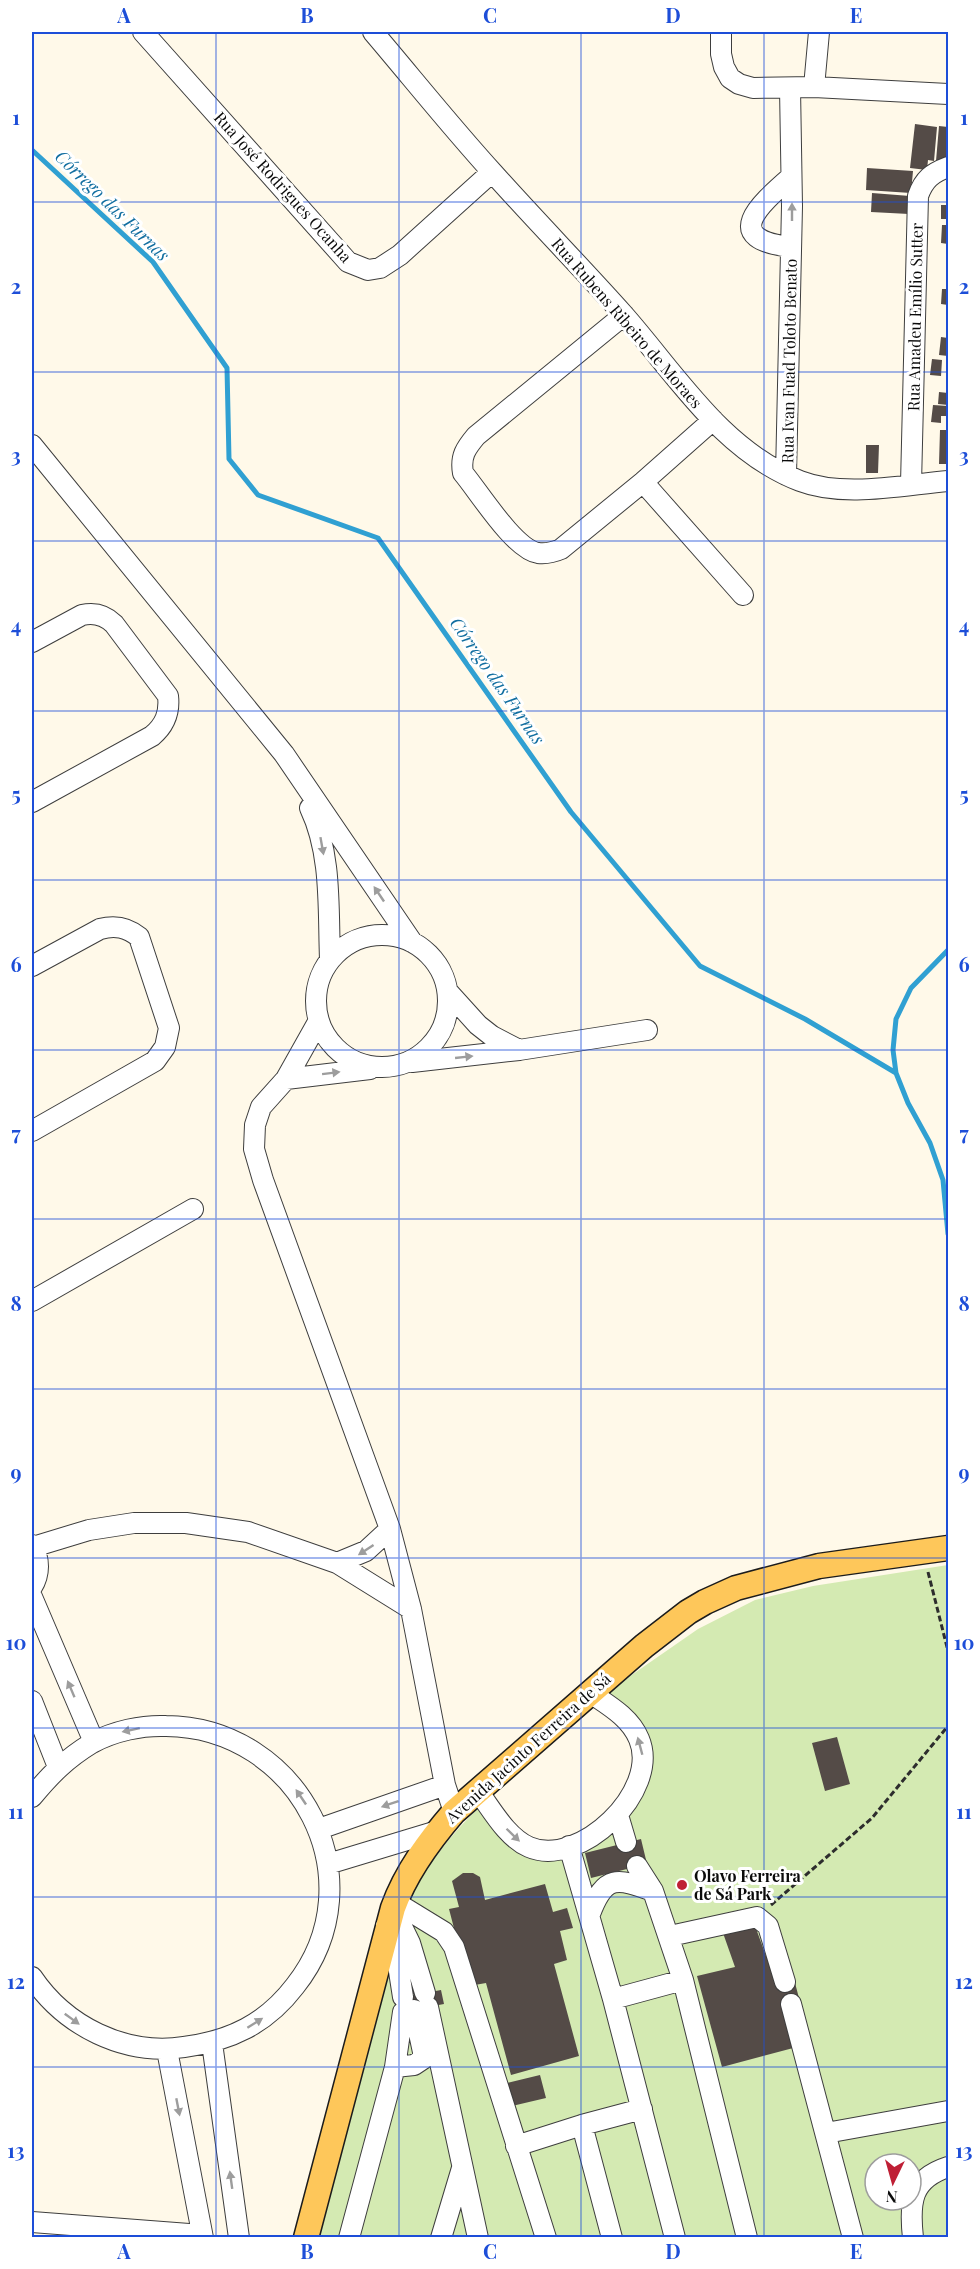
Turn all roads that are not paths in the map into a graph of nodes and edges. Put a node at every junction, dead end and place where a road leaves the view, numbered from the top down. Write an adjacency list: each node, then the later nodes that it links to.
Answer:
1 (143, 32): 9 (street, Rua José Rodrigues Ocanha)
2 (373, 32): 9 (street, Rua Rubens Ribeiro de Moraes)
3 (721, 32): 6 (street)
4 (819, 32): 5 (street)
5 (814, 87): 6 (street); 7 (street)
6 (790, 88): 10 (street, Rua Ivan Fuad Toloto Benato)
7 (948, 94)
8 (948, 167): 18 (street, Rua Amadeu Emílio Sutter)
9 (492, 172): 12 (street, Rua Rubens Ribeiro de Moraes)
10 (790, 177): 11 (street, Rua Ivan Fuad Toloto Benato, one-way to 10); 11 (street, Rua Ivan Fuad Toloto Benato)
11 (791, 247): 15 (street, Rua Ivan Fuad Toloto Benato)
12 (624, 315): 13 (street, Rua Rubens Ribeiro de Moraes); 17 (street)
13 (713, 420): 15 (street, Rua Rubens Ribeiro de Moraes); 17 (street)
14 (32, 445): 21 (street)
15 (786, 475): 18 (street, Rua Rubens Ribeiro de Moraes)
16 (948, 480): 18 (street, Rua Rubens Ribeiro de Moraes)
17 (643, 482): 19 (street)
18 (911, 484)
19 (743, 595)
20 (32, 642): 22 (street)
21 (284, 754): 23 (street, one-way to 21); 24 (street, one-way to 24)
22 (32, 802)
23 (412, 942): 24 (street); 26 (street)
24 (330, 959): 27 (street)
25 (32, 966): 33 (street)
26 (449, 993): 29 (street); 30 (street)
27 (318, 1022): 31 (street); 32 (street)
28 (647, 1030): 29 (street)
29 (519, 1050): 30 (street, one-way to 29)
30 (409, 1063): 31 (street)
31 (375, 1068): 32 (street, one-way to 31)
32 (286, 1079): 36 (street)
33 (32, 1131)
34 (193, 1209): 35 (street)
35 (32, 1301)
36 (390, 1529): 39 (street, one-way to 39); 42 (street)
37 (32, 1546): 39 (street); 40 (street)
38 (948, 1548): 43 (main road, Avenida Jacinto Ferreira de Sá)
39 (337, 1563): 42 (street)
40 (32, 1587)
41 (32, 1597): 45 (street, one-way to 41)
42 (411, 1609): 47 (street)
43 (590, 1692): 48 (main road, Avenida Jacinto Ferreira de Sá); 51 (street, one-way to 43)
44 (32, 1701): 46 (street)
45 (94, 1742): 46 (street); 52 (street, one-way to 45)
46 (58, 1767): 49 (street)
47 (446, 1785): 50 (street); 52 (street, one-way to 52)
48 (477, 1790): 50 (main road, Avenida Jacinto Ferreira de Sá); 55 (street, one-way to 55)
49 (32, 1797)
50 (454, 1812): 53 (main road, Avenida Jacinto Ferreira de Sá)
51 (618, 1815): 54 (street); 55 (street)
52 (319, 1829): 56 (street)
53 (438, 1831): 56 (street); 59 (main road, Avenida Jacinto Ferreira de Sá)
54 (626, 1842)
55 (569, 1846): 60 (street)
56 (328, 1864): 68 (street, one-way to 56)
57 (637, 1866): 58 (street)
58 (653, 1892): 60 (street); 61 (street)
59 (391, 1912): 66 (street); 66 (street); 74 (street); 81 (main road, Avenida Jacinto Ferreira de Sá)
60 (590, 1914): 65 (street)
61 (670, 1936): 63 (street); 64 (street)
62 (32, 1977): 69 (street, one-way to 69)
63 (683, 1980): 65 (street); 79 (street)
64 (785, 1982)
65 (613, 1999): 70 (street)
66 (414, 2002): 75 (street); 82 (street)
67 (791, 2004): 73 (street)
68 (212, 2043): 69 (street); 80 (street, one-way to 68)
69 (167, 2050): 78 (street, one-way to 78)
70 (642, 2109): 72 (street); 87 (street)
71 (948, 2111): 73 (street)
72 (582, 2125): 74 (street); 86 (street)
73 (826, 2133): 88 (street)
74 (516, 2146): 85 (street)
75 (463, 2165): 83 (street); 84 (street)
76 (948, 2168): 89 (street)
77 (32, 2222): 78 (street)
78 (203, 2236)
79 (743, 2237)
80 (239, 2238)
81 (306, 2238)
82 (349, 2238)
83 (441, 2238)
84 (478, 2238)
85 (546, 2238)
86 (612, 2238)
87 (675, 2238)
88 (853, 2238)
89 (913, 2238)

